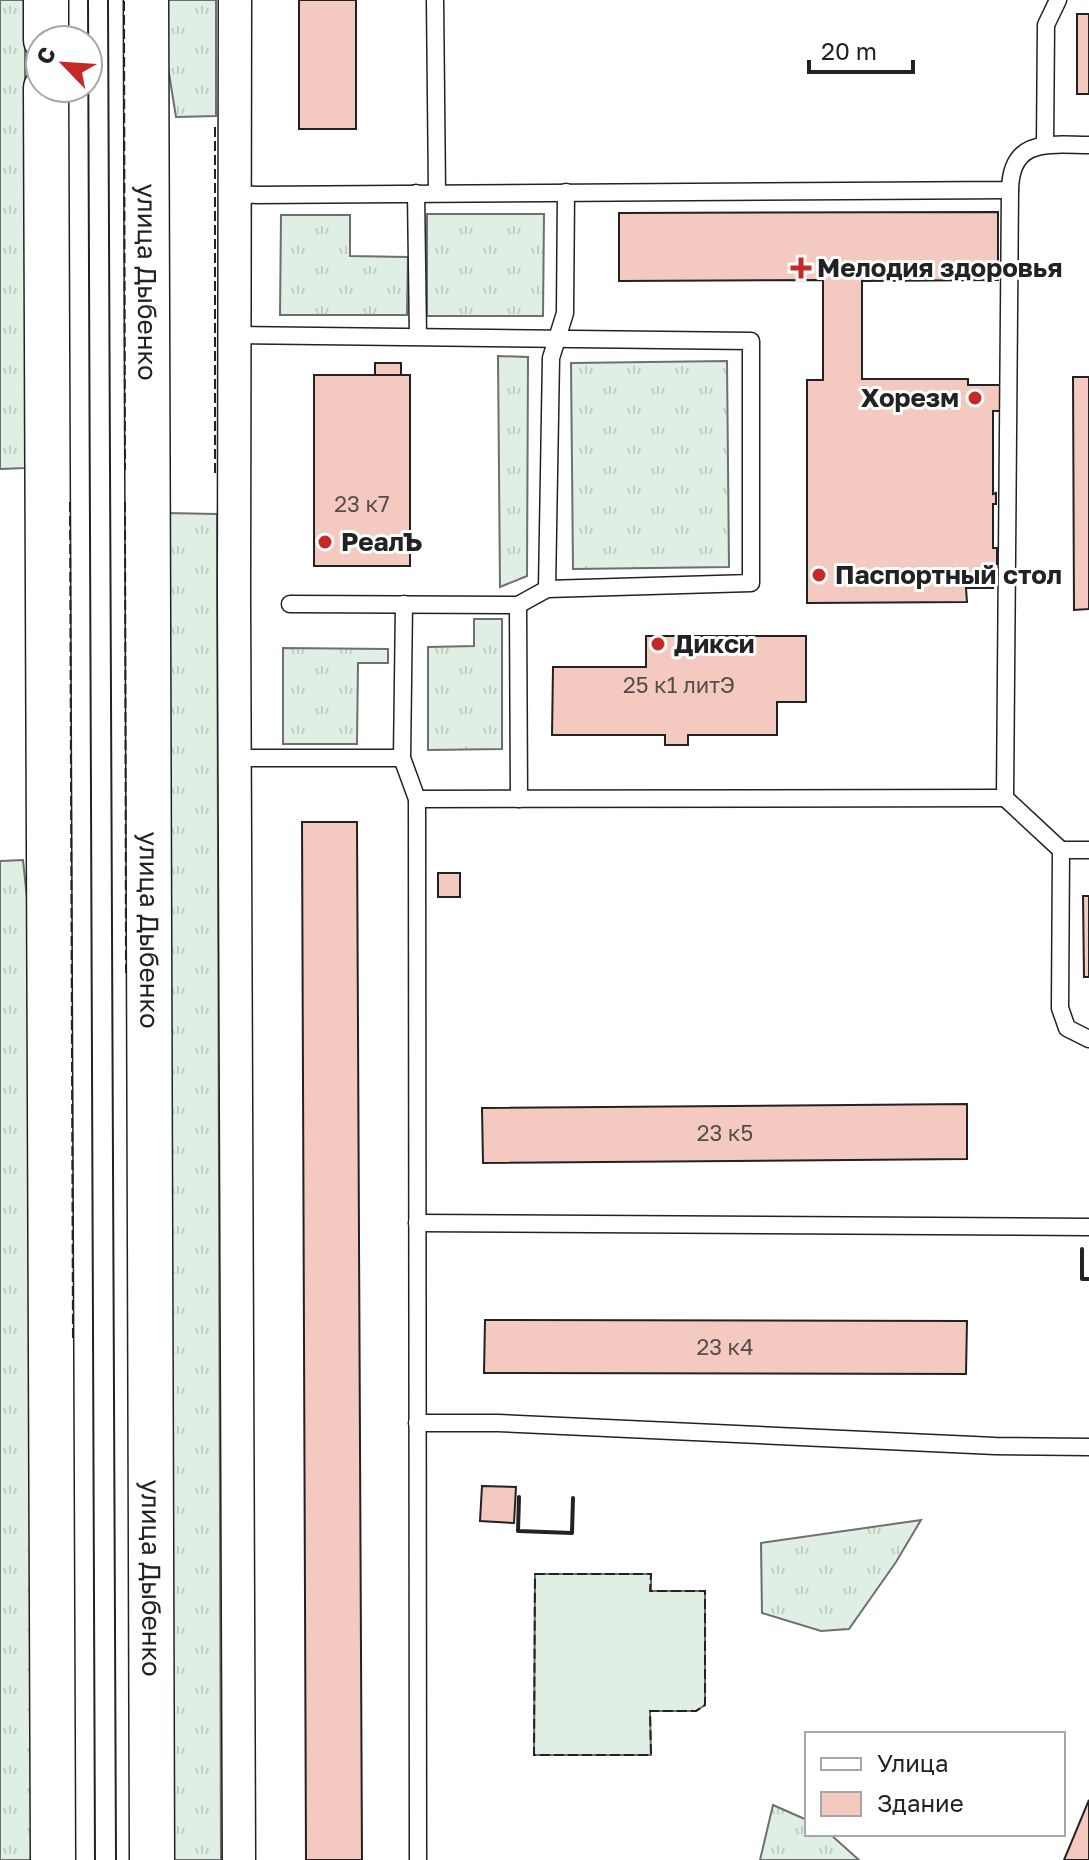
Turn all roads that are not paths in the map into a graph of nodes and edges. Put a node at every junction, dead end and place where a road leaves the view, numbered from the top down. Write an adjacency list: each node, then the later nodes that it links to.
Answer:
1 (46, 0): 6 (main road)
2 (146, 0): 35 (main road, улица Дыбенко)
3 (235, 0): 14 (street)
4 (435, 0): 11 (lane)
5 (1058, 0): 8 (lane)
6 (46, 24)
7 (46, 104): 34 (main road)
8 (1045, 145): 9 (lane); 10 (lane)
9 (1089, 145)
10 (1010, 190): 12 (lane); 24 (lane)
11 (437, 192): 12 (lane); 13 (lane)
12 (566, 192): 17 (lane)
13 (416, 193): 14 (lane); 16 (lane)
14 (235, 195): 15 (street)
15 (235, 335): 16 (lane); 22 (street)
16 (418, 336): 17 (lane)
17 (559, 337): 18 (lane); 18 (lane)
18 (547, 589): 21 (lane)
19 (290, 604): 20 (lane)
20 (404, 604): 21 (lane); 23 (lane)
21 (518, 605): 26 (lane)
22 (235, 758): 23 (lane); 36 (street)
23 (402, 758): 25 (lane)
24 (1005, 798): 26 (lane); 27 (lane)
25 (417, 799): 26 (lane); 30 (lane)
26 (519, 799)
27 (1061, 850): 28 (lane); 29 (lane)
28 (1089, 850)
29 (1089, 1039)
30 (417, 1223): 31 (lane); 32 (lane)
31 (1089, 1227)
32 (417, 1423): 33 (lane); 37 (lane)
33 (1089, 1447)
34 (53, 1860)
35 (152, 1860)
36 (239, 1860)
37 (418, 1860)

